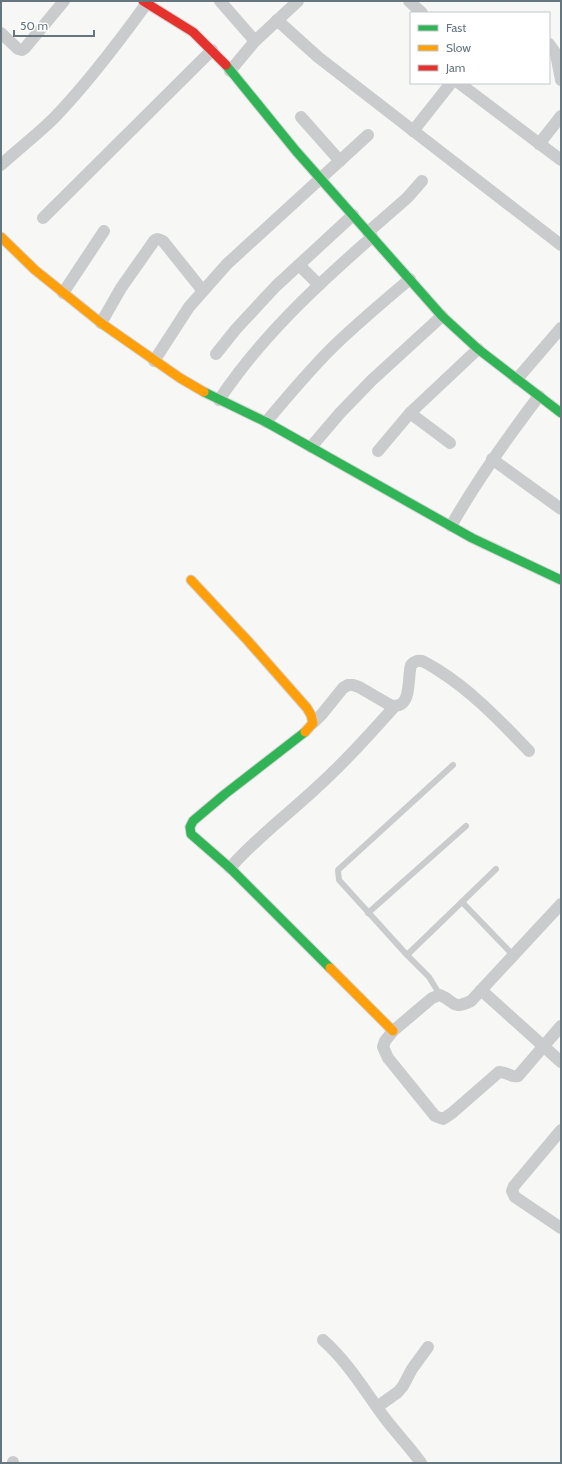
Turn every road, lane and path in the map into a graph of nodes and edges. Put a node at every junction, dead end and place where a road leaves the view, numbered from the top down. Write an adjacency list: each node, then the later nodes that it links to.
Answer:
1 (64, 1): 8 (street)
2 (220, 1): 9 (street)
3 (298, 1): 7 (street)
4 (409, 1): 6 (street)
5 (145, 2): 11 (street); 21 (street)
6 (421, 12)
7 (276, 20): 9 (street); 18 (street)
8 (1, 33)
9 (255, 41): 12 (street)
10 (550, 45): 13 (street)
11 (212, 50): 12 (street); 27 (street)
12 (230, 70): 24 (street)
13 (561, 80)
14 (450, 84): 18 (street)
15 (459, 84): 20 (street)
16 (561, 116): 20 (street)
17 (301, 117): 23 (street)
18 (413, 130): 31 (street)
19 (368, 136): 23 (street)
20 (539, 144): 22 (street)
21 (2, 160)
22 (561, 160)
23 (340, 161): 24 (street)
24 (322, 179): 26 (street); 35 (street)
25 (422, 181): 29 (street)
26 (353, 215): 29 (street); 32 (street)
27 (43, 218)
28 (104, 231): 36 (street)
29 (370, 234): 33 (street); 34 (street)
30 (1, 237): 36 (street)
31 (560, 242)
32 (299, 265): 34 (street); 41 (street)
33 (410, 279): 37 (street); 48 (street)
34 (319, 285): 45 (street)
35 (203, 291): 38 (street); 42 (street)
36 (62, 293): 38 (street)
37 (442, 316): 40 (street); 50 (street)
38 (101, 323): 42 (street)
39 (561, 328): 43 (street)
40 (478, 349): 43 (street); 46 (street)
41 (216, 354)
42 (154, 360): 45 (street)
43 (518, 379): 44 (street)
44 (539, 396): 47 (street); 52 (street)
45 (219, 400): 48 (street)
46 (410, 413): 49 (street); 51 (street)
47 (561, 413)
48 (266, 422): 50 (street)
49 (450, 443)
50 (311, 448): 54 (street)
51 (378, 451)
52 (492, 459): 53 (street); 54 (street)
53 (561, 509)
54 (450, 526): 56 (street)
55 (191, 580): 58 (street)
56 (561, 580)
57 (394, 706): 58 (street); 59 (street); 62 (street)
58 (313, 723): 62 (street)
59 (529, 751)
60 (453, 765): 66 (lane)
61 (466, 826): 66 (lane)
62 (230, 868): 72 (street)
63 (496, 870): 64 (lane)
64 (462, 902): 67 (lane); 68 (lane)
65 (561, 904): 68 (street)
66 (368, 913): 67 (lane)
67 (407, 955): 70 (lane)
68 (514, 956): 69 (street)
69 (481, 990): 70 (street); 73 (street)
70 (440, 995): 72 (street)
71 (561, 1026): 73 (street)
72 (392, 1031): 73 (street)
73 (543, 1046): 74 (street)
74 (561, 1062)
75 (561, 1130): 76 (street)
76 (561, 1228)
77 (323, 1340): 79 (street)
78 (428, 1347): 79 (street)
79 (377, 1407): 80 (street)
80 (422, 1463)

